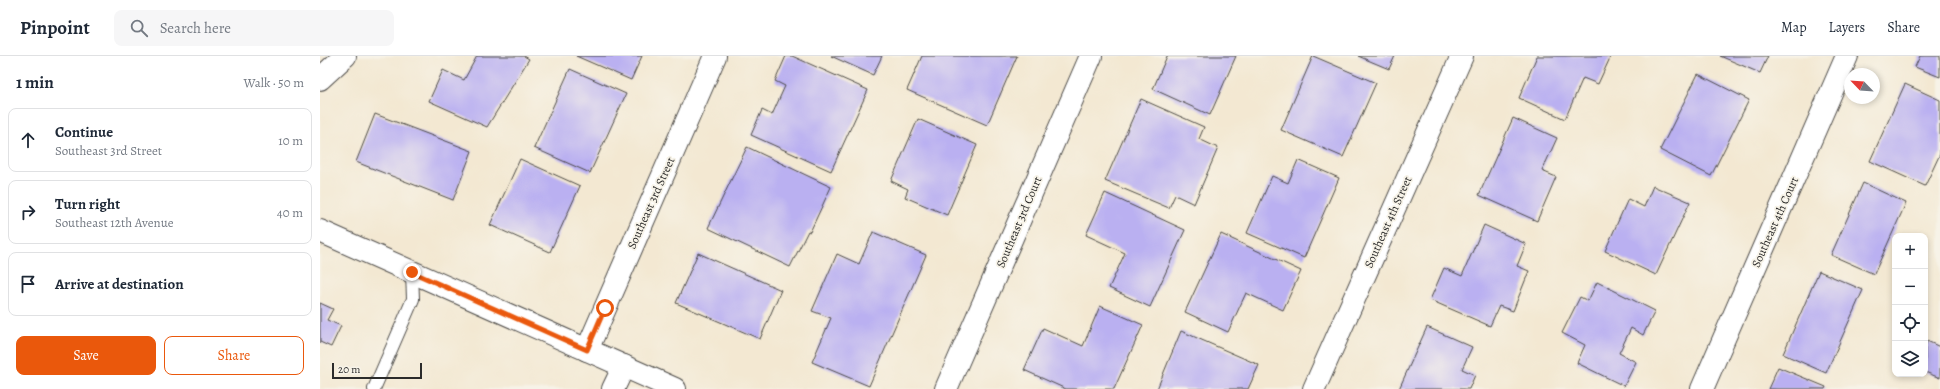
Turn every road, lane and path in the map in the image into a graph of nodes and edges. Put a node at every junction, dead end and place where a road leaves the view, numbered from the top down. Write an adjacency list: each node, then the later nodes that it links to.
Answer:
1 (345, 56): 6 (street)
2 (715, 56): 9 (street, Southeast 3rd Street)
3 (1091, 56): 14 (street, Southeast 3rd Court)
4 (1462, 56): 15 (street, Southeast 4th Street)
5 (1847, 56): 16 (street, Southeast 4th Court)
6 (320, 79)
7 (320, 231): 8 (street)
8 (412, 272): 9 (street); 11 (lane)
9 (587, 350): 10 (street)
10 (624, 366): 12 (street); 13 (street)
11 (374, 389)
12 (612, 389)
13 (675, 389)
14 (946, 389)
15 (1314, 389)
16 (1702, 389)

